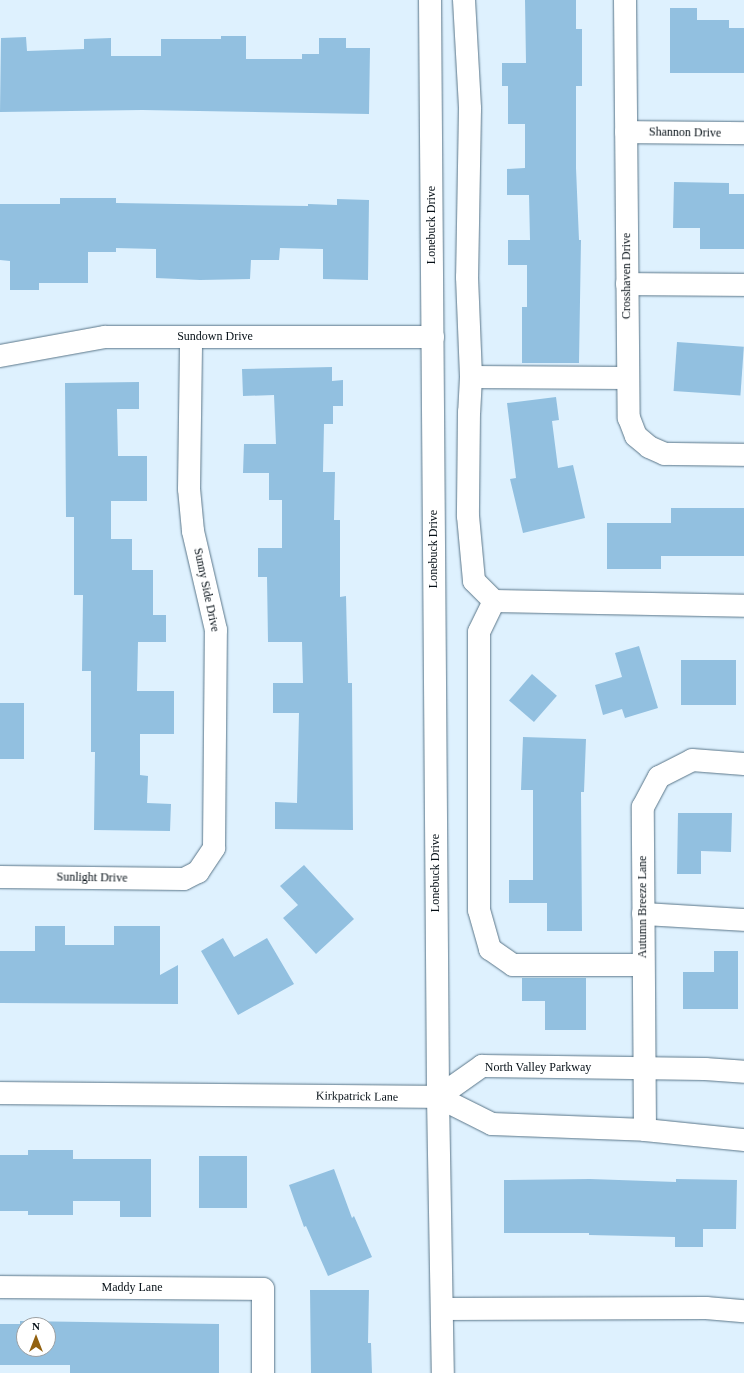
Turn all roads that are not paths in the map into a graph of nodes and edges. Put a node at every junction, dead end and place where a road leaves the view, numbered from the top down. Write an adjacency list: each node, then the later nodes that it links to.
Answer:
1 (430, 0): 9 (street, Lonebuck Drive)
2 (464, 0): 11 (street)
3 (625, 0): 4 (street, Crosshaven Drive)
4 (626, 132): 5 (street, Shannon Drive); 6 (street, Crosshaven Drive)
5 (744, 133)
6 (627, 284): 7 (street); 12 (street, Crosshaven Drive)
7 (744, 285)
8 (191, 337): 9 (street, Sundown Drive); 10 (street, Sundown Drive); 18 (street, Sunny Side Drive)
9 (433, 337): 25 (street, Lonebuck Drive)
10 (0, 356)
11 (471, 377): 12 (street); 14 (street)
12 (628, 378): 13 (street, Crosshaven Drive)
13 (744, 455)
14 (494, 602): 15 (street); 21 (street)
15 (744, 606)
16 (744, 764): 19 (street, Autumn Breeze Lane)
17 (0, 877): 18 (street, Sunlight Drive)
18 (184, 879)
19 (643, 914): 20 (street); 21 (street, Autumn Breeze Lane)
20 (744, 920)
21 (643, 966): 22 (street, Autumn Breeze Lane)
22 (643, 1069): 23 (street, North Valley Parkway); 25 (street, North Valley Parkway); 26 (street, Autumn Breeze Lane)
23 (744, 1072)
24 (0, 1093): 25 (street, Kirkpatrick Lane)
25 (438, 1097): 26 (street); 29 (street)
26 (645, 1130): 27 (street)
27 (744, 1140)
28 (0, 1287): 31 (street, Maddy Lane)
29 (442, 1309): 30 (street); 32 (street)
30 (744, 1311)
31 (263, 1373)
32 (442, 1373)

